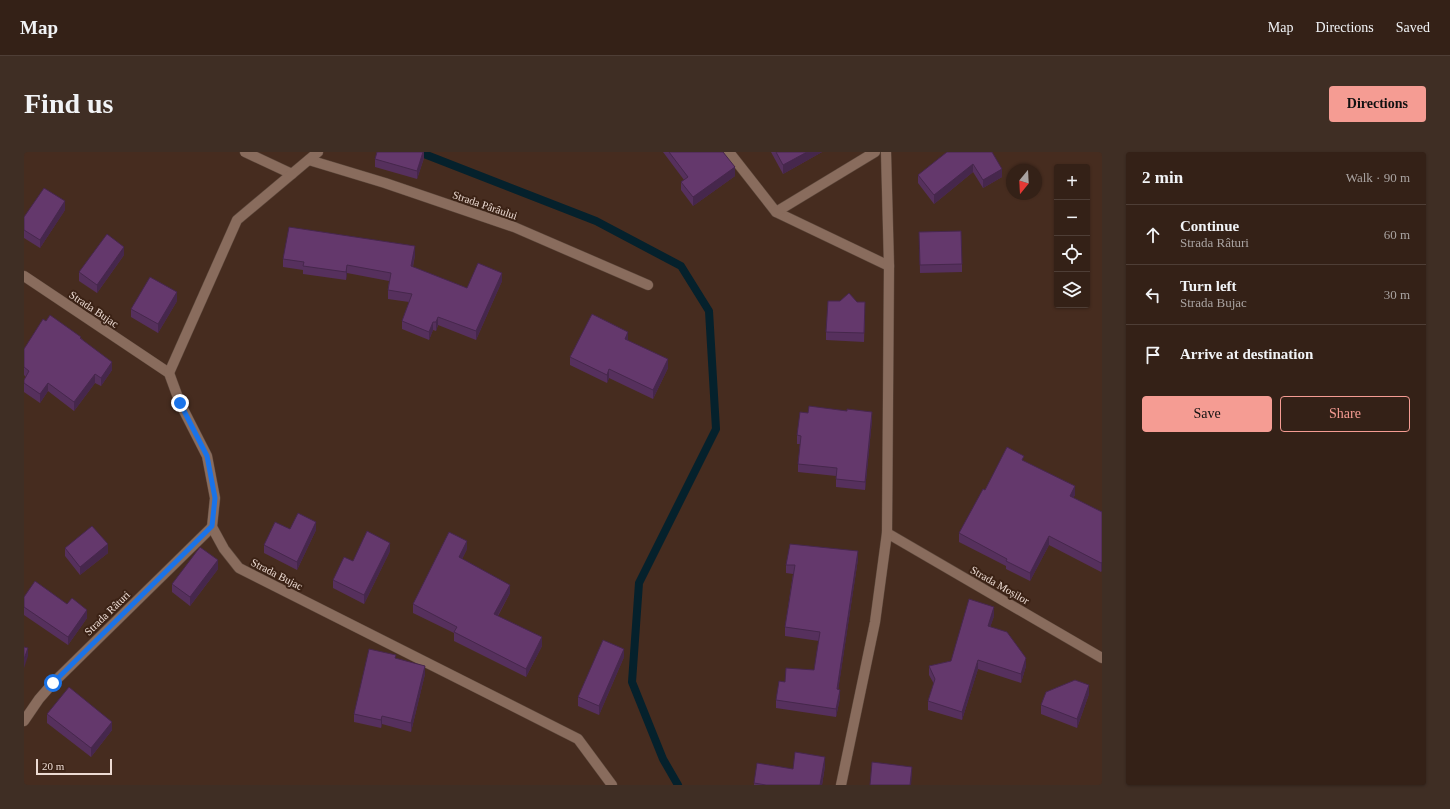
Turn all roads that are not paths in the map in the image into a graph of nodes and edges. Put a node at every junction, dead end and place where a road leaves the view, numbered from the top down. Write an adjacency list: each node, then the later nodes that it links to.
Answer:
1 (245, 152): 7 (street)
2 (318, 152): 6 (street)
3 (729, 152): 8 (street)
4 (875, 152): 8 (street)
5 (886, 152): 9 (street)
6 (309, 160): 7 (street); 11 (street, Strada Pârâului)
7 (292, 174): 12 (street)
8 (776, 212): 9 (street)
9 (889, 266): 14 (street)
10 (24, 276): 12 (street, Strada Bujac)
11 (648, 285)
12 (169, 373): 13 (street)
13 (212, 526): 16 (street, Strada Râturi); 17 (street, Strada Bujac)
14 (887, 533): 15 (street, Strada Moșilor); 18 (street)
15 (1102, 658)
16 (24, 721)
17 (612, 785)
18 (841, 785)

